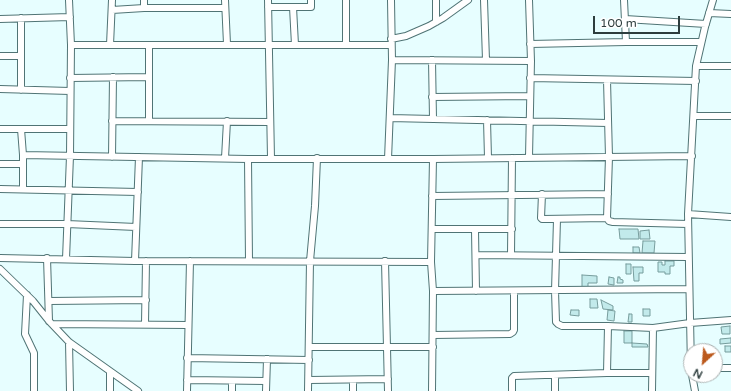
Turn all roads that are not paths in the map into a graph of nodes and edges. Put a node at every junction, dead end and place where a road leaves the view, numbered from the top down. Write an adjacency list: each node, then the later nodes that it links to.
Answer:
1 (69, 0): 22 (street)
2 (112, 0): 19 (street)
3 (144, 0): 17 (street)
4 (225, 0): 18 (street)
5 (268, 0): 15 (street)
6 (311, 0): 16 (street)
7 (346, 0): 38 (street)
8 (391, 0): 28 (street)
9 (436, 0): 26 (street)
10 (468, 0): 26 (street)
11 (484, 0): 43 (street)
12 (529, 0): 33 (street)
13 (624, 0): 25 (street)
14 (713, 0): 20 (street)
15 (268, 7): 16 (street); 32 (street)
16 (293, 7): 37 (street)
17 (144, 8): 18 (street); 19 (street)
18 (225, 8): 31 (street)
19 (112, 10): 35 (street)
20 (709, 13): 21 (street); 27 (street)
21 (731, 14)
22 (70, 17): 23 (street); 34 (street)
23 (21, 18): 24 (street); 40 (street)
24 (0, 19)
25 (625, 19): 27 (street); 29 (street)
26 (436, 22): 28 (street)
27 (706, 24): 30 (street)
28 (391, 42): 38 (street); 41 (street)
29 (626, 42): 30 (street); 33 (street)
30 (701, 42): 45 (street)
31 (227, 44): 32 (street); 36 (street)
32 (269, 44): 37 (street); 67 (street)
33 (530, 44): 44 (street)
34 (70, 45): 35 (street); 49 (street)
35 (110, 45): 36 (street)
36 (148, 45): 48 (street)
37 (295, 45): 38 (street)
38 (346, 45)
39 (0, 56): 40 (street)
40 (21, 56): 54 (street)
41 (392, 60): 42 (street); 60 (street)
42 (432, 60): 43 (street); 57 (street)
43 (486, 60): 44 (street)
44 (531, 61): 50 (street)
45 (696, 66): 46 (street); 52 (street)
46 (731, 66)
47 (113, 77): 48 (street); 49 (street); 63 (street)
48 (148, 77): 64 (street)
49 (70, 78): 55 (street)
50 (530, 78): 51 (street); 56 (street)
51 (607, 80): 52 (street); 68 (street)
52 (696, 81): 58 (street)
53 (0, 89): 54 (street)
54 (21, 90): 55 (street)
55 (70, 90): 71 (street)
56 (530, 96): 57 (street); 66 (street)
57 (432, 97): 61 (street)
58 (694, 116): 59 (street); 74 (street)
59 (731, 116)
60 (390, 118): 61 (street); 85 (street)
61 (432, 118): 62 (street)
62 (487, 120): 66 (street); 82 (street)
63 (112, 121): 64 (street); 75 (street)
64 (149, 121): 65 (street)
65 (227, 121): 67 (street); 79 (street)
66 (529, 121): 68 (street); 77 (street)
67 (270, 122): 80 (street)
68 (608, 123): 78 (street)
69 (0, 129): 70 (street)
70 (21, 129): 71 (street); 72 (street)
71 (70, 129): 73 (street)
72 (23, 155): 73 (street); 88 (street)
73 (70, 156): 75 (street); 91 (street)
74 (692, 156): 78 (street); 97 (street)
75 (112, 157): 76 (street)
76 (139, 157): 79 (street); 92 (street)
77 (529, 157): 78 (street); 83 (street)
78 (609, 157): 94 (street)
79 (225, 158): 84 (street)
80 (271, 158): 81 (street); 84 (street)
81 (317, 158): 85 (street); 115 (street)
82 (488, 158): 83 (street); 86 (street)
83 (512, 158): 95 (street)
84 (248, 159): 119 (street)
85 (388, 159): 86 (street)
86 (433, 159): 96 (street)
87 (0, 164): 88 (street)
88 (23, 164): 90 (street)
89 (0, 189): 90 (street)
90 (23, 189): 91 (street)
91 (68, 191): 92 (street); 102 (street)
92 (138, 192): 104 (street)
93 (542, 194): 94 (street); 95 (street); 100 (street)
94 (608, 194): 99 (street)
95 (512, 195): 96 (street); 106 (street)
96 (432, 196): 105 (street)
97 (688, 214): 98 (street); 103 (street)
98 (731, 217)
99 (607, 218): 100 (street); 103 (street)
100 (556, 219): 110 (street)
101 (0, 224): 102 (street)
102 (67, 224): 104 (street); 114 (street)
103 (688, 224): 111 (street)
104 (136, 227): 116 (street)
105 (432, 229): 107 (street); 121 (street)
106 (512, 229): 107 (street); 109 (street)
107 (475, 230): 108 (street)
108 (477, 255): 109 (street); 125 (street)
109 (511, 255): 110 (street)
110 (556, 256): 111 (street); 127 (street)
111 (688, 257): 123 (street)
112 (0, 258): 113 (street)
113 (47, 258): 114 (street); 130 (street)
114 (66, 259): 116 (street)
115 (310, 260): 119 (street); 120 (street); 141 (street)
116 (135, 261): 117 (street)
117 (146, 261): 118 (street); 129 (street)
118 (190, 261): 119 (street); 135 (street)
119 (249, 261)
120 (385, 261): 121 (street); 142 (street)
121 (431, 262): 124 (street)
122 (0, 269): 128 (street)
123 (689, 289): 127 (street); 133 (street)
124 (433, 291): 125 (street); 138 (street)
125 (476, 291): 126 (street)
126 (514, 291): 127 (street); 138 (street)
127 (555, 291): 136 (street)
128 (27, 296): 132 (street); 157 (street)
129 (146, 300): 130 (street); 134 (street)
130 (48, 301): 132 (street)
131 (731, 320): 133 (street)
132 (50, 323): 134 (street); 139 (street)
133 (690, 323): 137 (street); 140 (street)
134 (145, 324): 135 (street)
135 (188, 325): 144 (street)
136 (608, 326): 137 (street); 148 (street)
137 (653, 328): 149 (street)
138 (433, 335): 143 (street)
139 (69, 342): 147 (street); 158 (street)
140 (690, 343)
141 (309, 347): 142 (street); 146 (street)
142 (387, 347): 143 (street); 151 (street)
143 (433, 347): 167 (street)
144 (187, 358): 145 (street); 152 (street)
145 (267, 359): 146 (street); 155 (street)
146 (309, 360): 153 (street)
147 (110, 372): 159 (street); 160 (street)
148 (607, 372): 149 (street); 150 (street)
149 (652, 373): 170 (street)
150 (555, 375): 168 (street); 169 (street)
151 (388, 379): 156 (street); 166 (street)
152 (187, 380): 154 (street); 161 (street)
153 (308, 380): 156 (street); 164 (street)
154 (232, 381): 155 (street); 162 (street)
155 (266, 381): 163 (street)
156 (353, 381): 165 (street)
157 (34, 391)
158 (70, 391)
159 (110, 391)
160 (138, 391)
161 (187, 391)
162 (232, 391)
163 (266, 391)
164 (308, 391)
165 (353, 391)
166 (388, 391)
167 (432, 391)
168 (512, 391)
169 (555, 391)
170 (652, 391)

